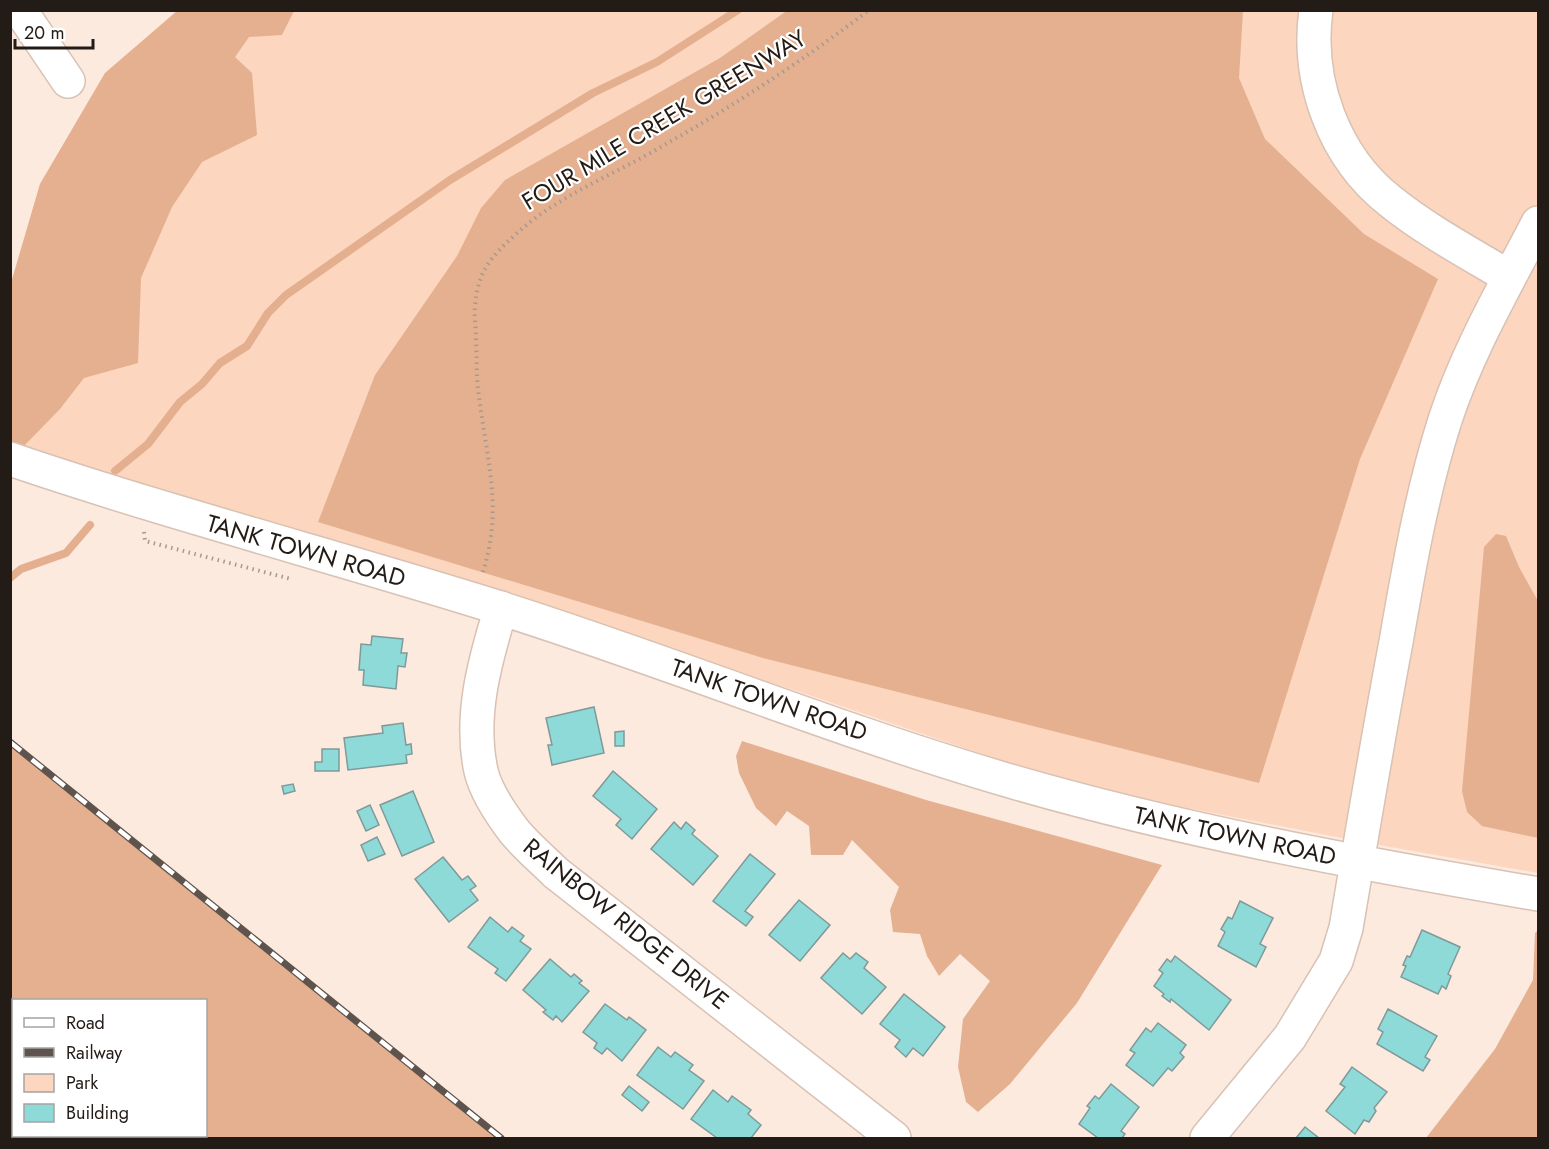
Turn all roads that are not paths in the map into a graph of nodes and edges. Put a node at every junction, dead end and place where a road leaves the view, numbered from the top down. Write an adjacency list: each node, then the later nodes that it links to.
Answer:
1 (20, 10): 3 (street)
2 (1316, 10): 5 (street)
3 (68, 81)
4 (1539, 223): 5 (street)
5 (1509, 278): 8 (street)
6 (10, 459): 7 (street, TANK TOWN ROAD)
7 (501, 608): 8 (street, TANK TOWN ROAD); 10 (street, RAINBOW RIDGE DRIVE)
8 (1358, 863): 9 (street, TANK TOWN ROAD); 11 (street)
9 (1539, 894)
10 (894, 1138)
11 (1207, 1138)

